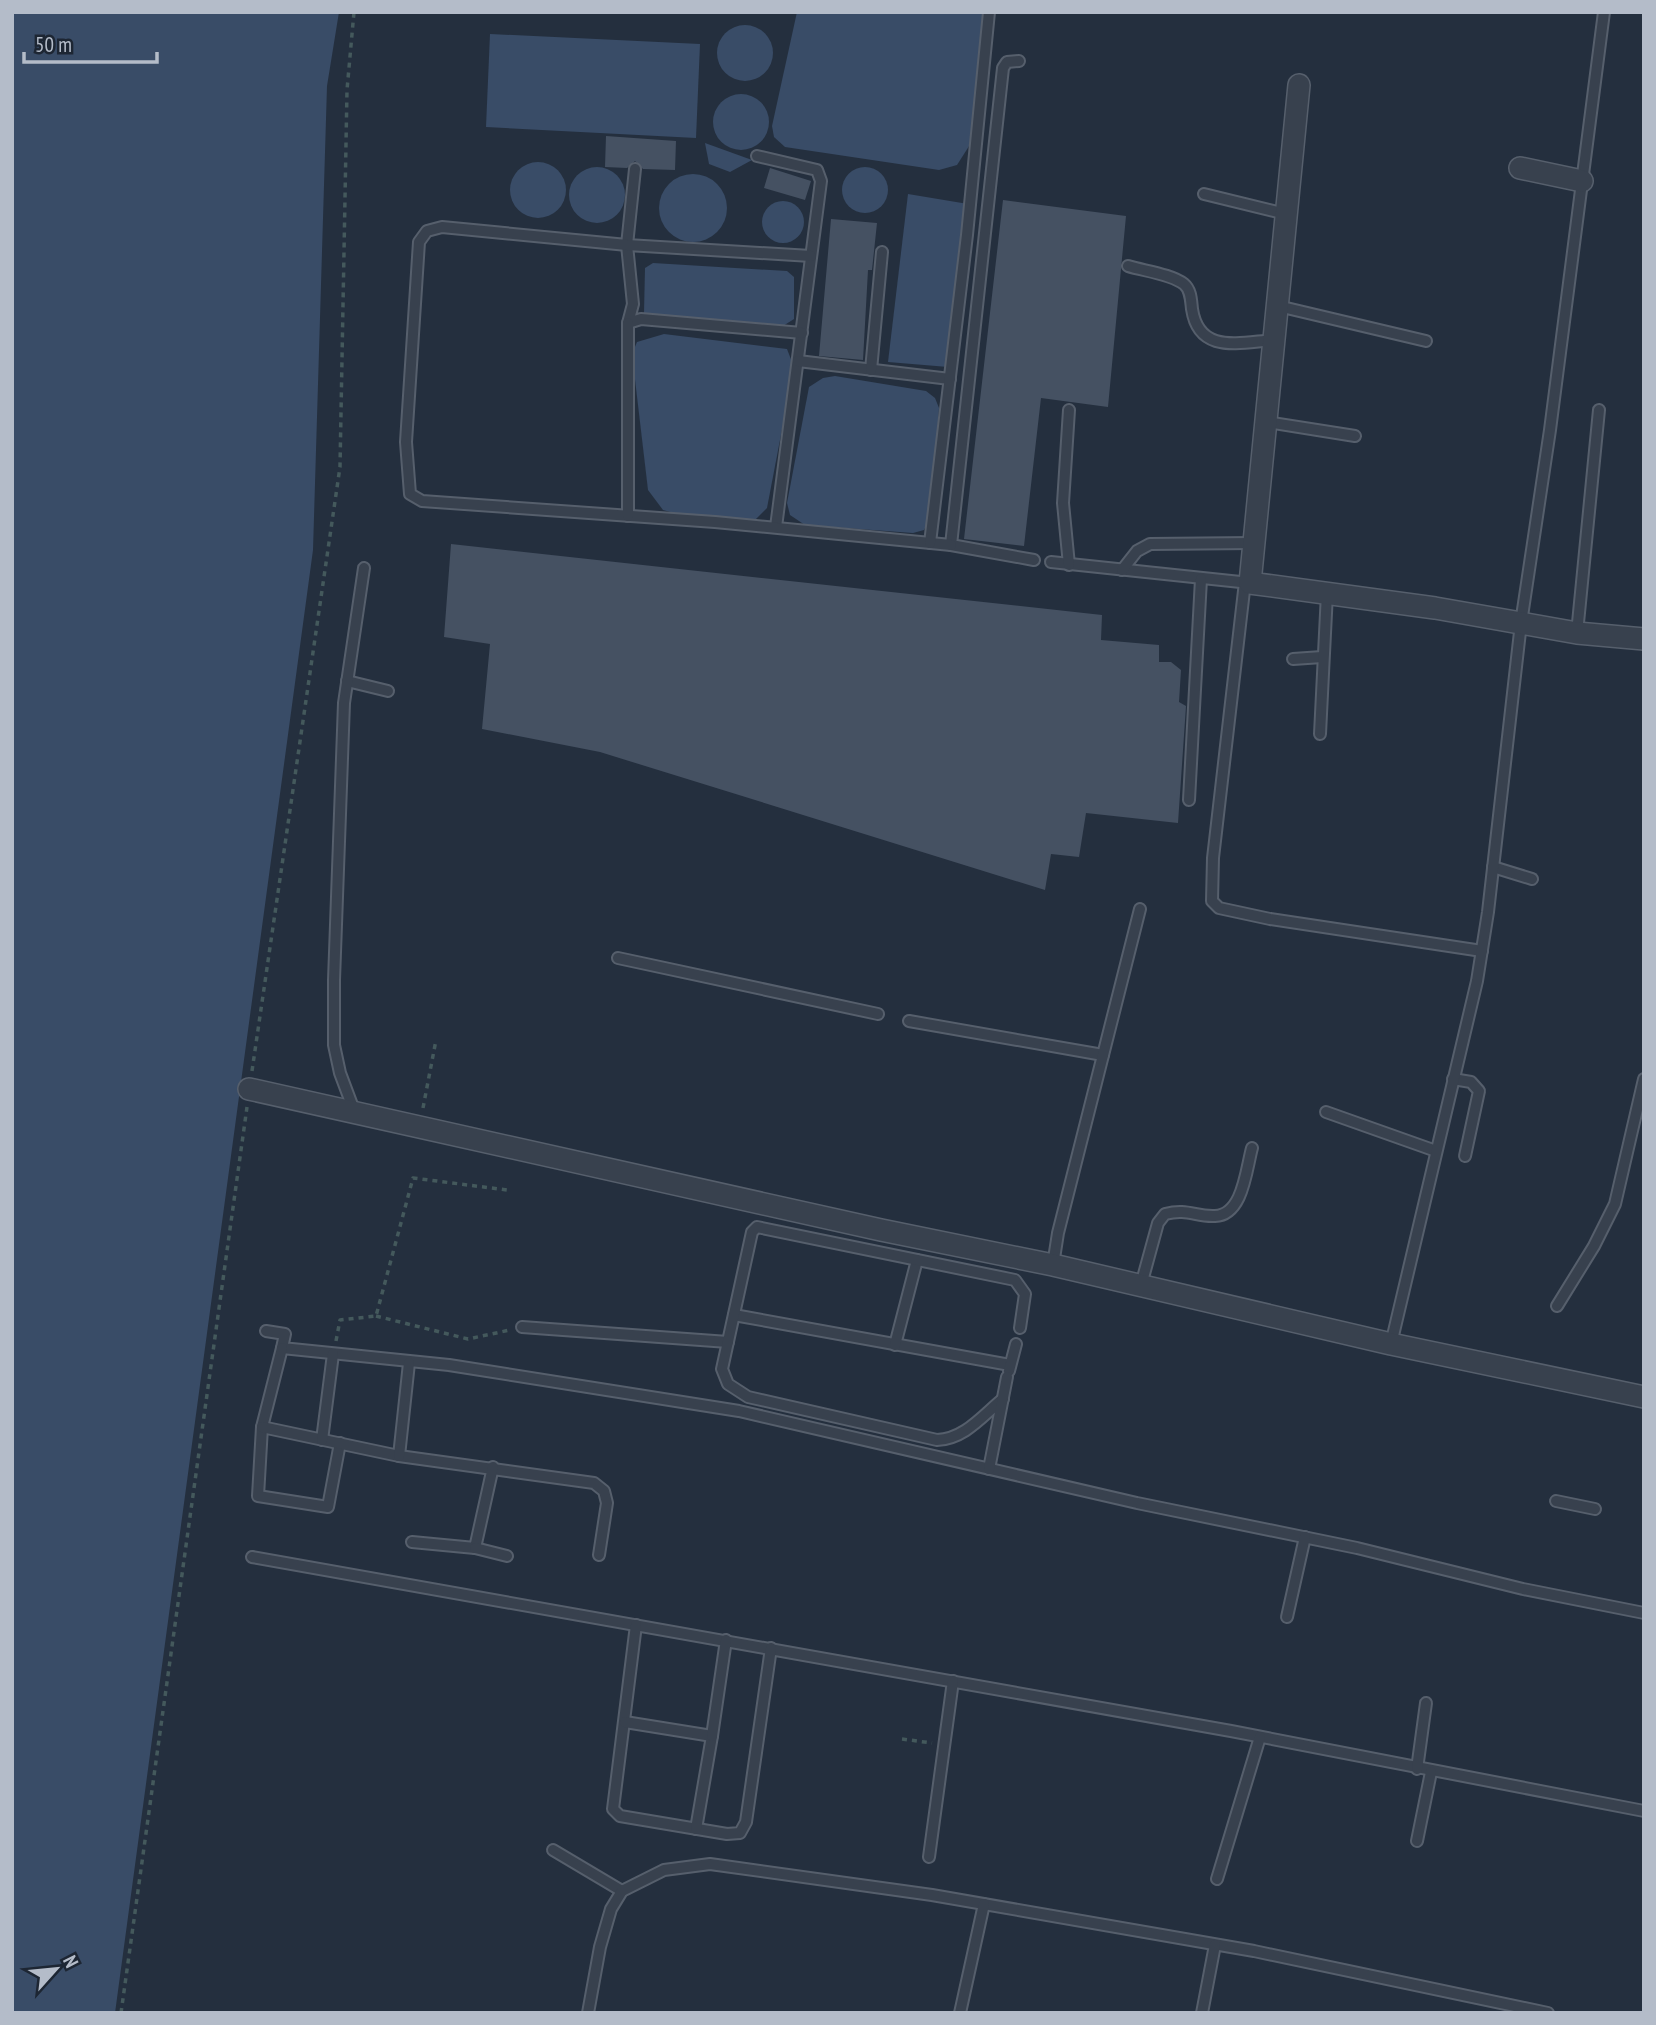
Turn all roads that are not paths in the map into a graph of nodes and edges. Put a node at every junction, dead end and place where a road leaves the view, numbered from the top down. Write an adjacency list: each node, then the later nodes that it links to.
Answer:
1 (989, 12): 22 (lane)
2 (1604, 12): 8 (lane)
3 (1019, 61): 31 (lane)
4 (1298, 85): 10 (street)
5 (757, 156): 13 (lane)
6 (1520, 168): 8 (street)
7 (635, 169): 11 (lane)
8 (1582, 181): 40 (lane)
9 (1204, 194): 10 (lane)
10 (1286, 214): 15 (street)
11 (628, 245): 13 (lane); 16 (lane); 27 (lane)
12 (883, 252): 21 (lane)
13 (811, 256): 17 (lane)
14 (1128, 266): 18 (lane)
15 (1278, 306): 18 (street); 19 (lane)
16 (628, 323): 17 (lane); 27 (lane)
17 (802, 333): 20 (lane)
18 (1275, 340): 25 (street)
19 (1426, 341)
20 (798, 361): 21 (lane); 28 (lane)
21 (871, 370): 22 (lane)
22 (950, 379): 29 (lane)
23 (1069, 410): 34 (lane)
24 (1599, 410): 41 (lane)
25 (1267, 422): 26 (lane); 30 (street)
26 (1355, 436)
27 (628, 516): 28 (lane)
28 (776, 527): 29 (lane)
29 (930, 543): 31 (lane)
30 (1253, 543): 36 (lane); 38 (street)
31 (951, 545): 32 (lane)
32 (1034, 560)
33 (1051, 562): 34 (lane)
34 (1069, 565): 36 (lane)
35 (364, 568): 45 (lane)
36 (1122, 570): 37 (lane)
37 (1201, 579): 38 (lane); 48 (lane)
38 (1247, 582): 39 (street); 52 (lane)
39 (1327, 593): 40 (street); 43 (lane)
40 (1521, 623): 41 (street); 49 (lane)
41 (1577, 633): 42 (street)
42 (1644, 639)
43 (1322, 657): 44 (lane); 47 (lane)
44 (1293, 659)
45 (347, 681): 46 (lane); 61 (lane)
46 (388, 691)
47 (1320, 734)
48 (1189, 800)
49 (1493, 867): 50 (lane); 52 (lane)
50 (1532, 879)
51 (1140, 909): 56 (lane)
52 (1482, 951): 57 (lane)
53 (618, 958): 54 (lane)
54 (878, 1014)
55 (909, 1021): 56 (lane)
56 (1103, 1055): 66 (lane)
57 (1453, 1079): 63 (lane); 64 (lane)
58 (1644, 1079): 68 (lane)
59 (255, 1089): 61 (street)
60 (1326, 1112): 63 (lane)
61 (355, 1113): 66 (street)
62 (1252, 1148): 67 (lane)
63 (1436, 1151): 75 (lane)
64 (1465, 1156)
65 (917, 1260): 69 (lane); 71 (lane); 76 (lane)
66 (1053, 1265): 67 (street)
67 (1141, 1285): 75 (street)
68 (1557, 1306)
69 (734, 1315): 73 (lane); 76 (lane)
70 (522, 1327): 73 (lane)
71 (1020, 1328)
72 (265, 1331): 77 (lane)
73 (728, 1342): 82 (lane)
74 (1016, 1344): 80 (lane)
75 (1391, 1344): 81 (street)
76 (895, 1345): 80 (lane)
77 (282, 1348): 78 (lane); 83 (lane)
78 (333, 1354): 79 (lane); 84 (lane)
79 (409, 1363): 86 (lane); 88 (lane)
80 (1009, 1371): 82 (lane)
81 (1644, 1397)
82 (1003, 1399): 88 (lane)
83 (262, 1427): 84 (lane); 85 (lane)
84 (322, 1440): 85 (lane)
85 (340, 1443): 86 (lane)
86 (399, 1456): 87 (lane)
87 (493, 1467): 93 (lane); 94 (lane)
88 (989, 1469): 91 (lane)
89 (1556, 1501): 90 (lane)
90 (1595, 1509)
91 (1305, 1537): 97 (lane); 98 (lane)
92 (412, 1542): 93 (lane)
93 (475, 1548): 95 (lane)
94 (599, 1555)
95 (507, 1556)
96 (252, 1557): 99 (lane)
97 (1644, 1613)
98 (1287, 1618)
99 (636, 1625): 100 (lane); 104 (lane)
100 (726, 1640): 101 (lane); 105 (lane)
101 (771, 1648): 102 (lane); 110 (lane)
102 (953, 1681): 106 (lane); 113 (lane)
103 (1426, 1703): 107 (lane)
104 (625, 1722): 105 (lane); 110 (lane)
105 (712, 1736): 110 (lane)
106 (1259, 1737): 107 (lane); 114 (lane)
107 (1417, 1769): 108 (lane)
108 (1431, 1772): 109 (lane); 111 (lane)
109 (1644, 1811)
110 (696, 1829)
111 (1417, 1841)
112 (553, 1850): 115 (lane)
113 (929, 1857)
114 (1217, 1879)
115 (622, 1891): 116 (lane); 118 (lane)
116 (984, 1904): 117 (lane); 119 (lane)
117 (1216, 1945): 120 (lane); 121 (lane)
118 (588, 2013)
119 (960, 2013)
120 (1202, 2013)
121 (1548, 2013)

